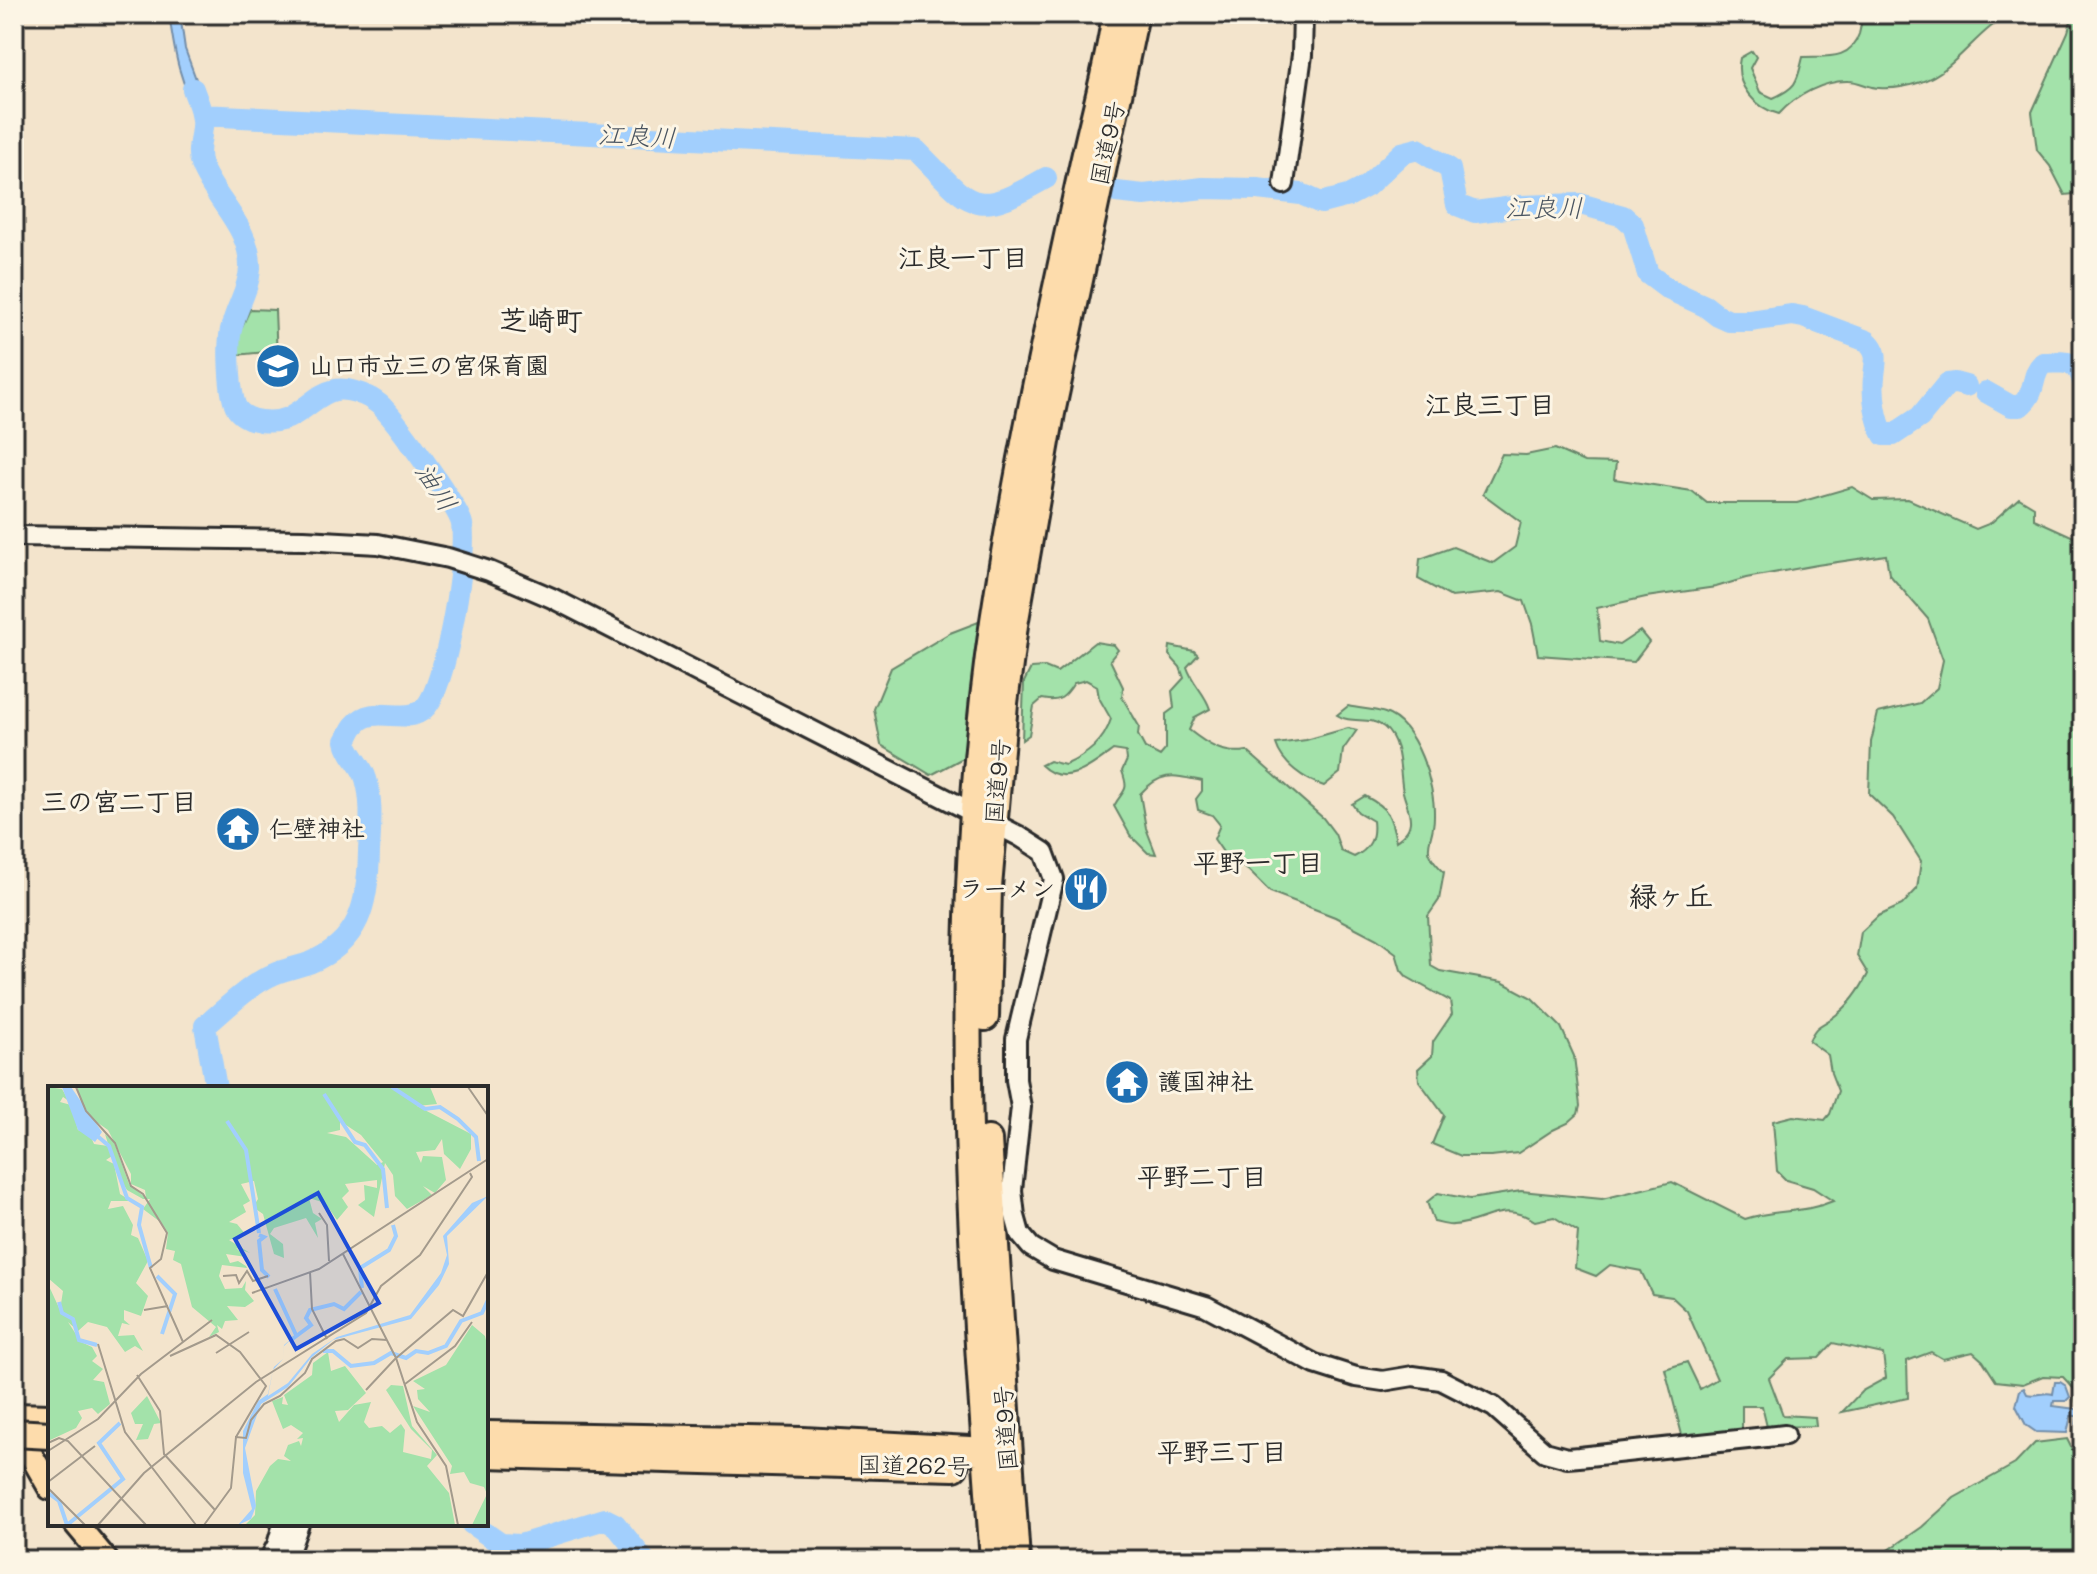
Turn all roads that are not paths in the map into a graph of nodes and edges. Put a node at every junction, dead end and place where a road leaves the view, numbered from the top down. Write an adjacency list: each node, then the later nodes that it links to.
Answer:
1 (1116, 14): 6 (highway, 国道9号)
2 (1135, 14): 6 (highway, 国道9号)
3 (1303, 14): 4 (street)
4 (1284, 184)
5 (14, 536): 6 (street)
6 (984, 820): 13 (street); 15 (highway, 国道9号)
7 (14, 1417): 8 (highway)
8 (48, 1418)
9 (14, 1425): 16 (main road)
10 (14, 1433): 11 (highway, bridge)
11 (48, 1435)
12 (488, 1435): 15 (highway, 国道262号)
13 (1785, 1435)
14 (488, 1454): 15 (highway, 国道262号)
15 (995, 1460): 23 (highway, 国道9号); 24 (highway, 国道9号)
16 (48, 1484)
17 (78, 1526): 20 (main road)
18 (282, 1526): 21 (street)
19 (298, 1526): 22 (street)
20 (106, 1560)
21 (269, 1560)
22 (286, 1560)
23 (994, 1560)
24 (1016, 1560)

